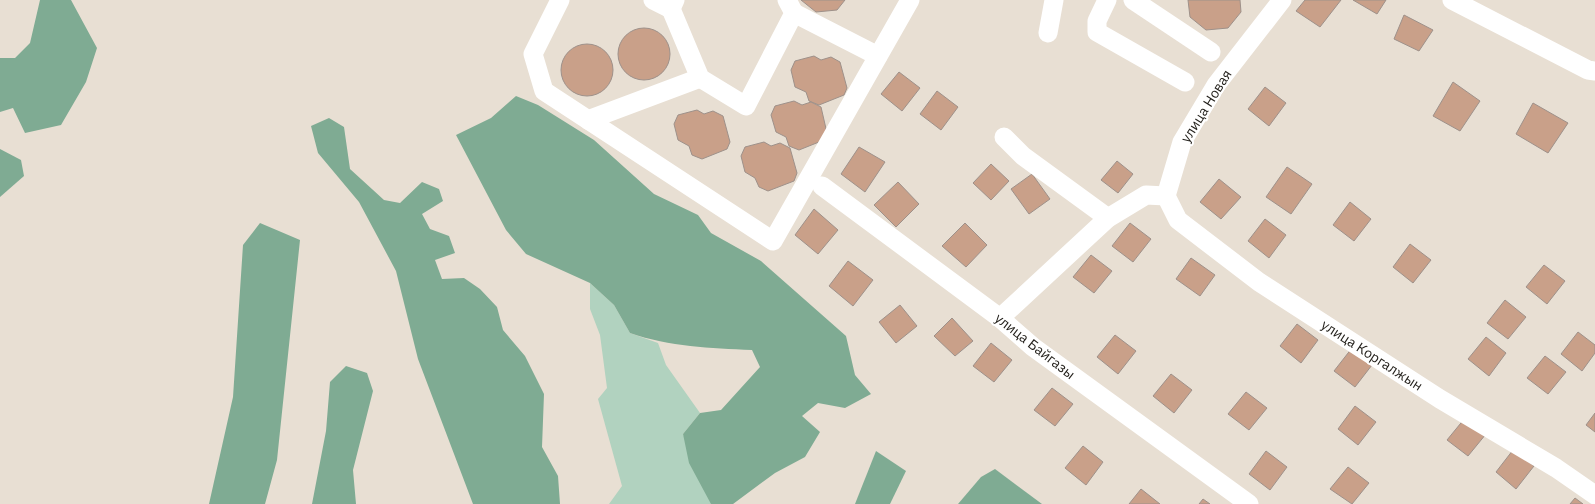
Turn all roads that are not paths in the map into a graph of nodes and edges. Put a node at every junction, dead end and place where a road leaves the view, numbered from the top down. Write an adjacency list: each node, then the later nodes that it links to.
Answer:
1 (560, 0): 17 (street)
2 (654, 0): 9 (street)
3 (910, 0): 13 (street)
4 (1054, 0): 11 (street)
5 (1107, 0): 16 (street)
6 (1133, 0): 12 (street)
7 (1282, 0): 20 (street, улица Новая)
8 (1452, 0): 14 (street)
9 (673, 4): 15 (street)
10 (791, 6): 13 (street); 15 (street)
11 (1048, 33)
12 (1211, 52)
13 (878, 56): 17 (street)
14 (1595, 71)
15 (700, 78): 17 (street)
16 (1185, 82)
17 (588, 120)
18 (1004, 137): 21 (street)
19 (822, 186): 22 (street, улица Байгазы)
20 (1166, 196): 21 (street); 23 (street, улица Коргалжын)
21 (1108, 218): 22 (street)
22 (1000, 318): 24 (street, улица Байгазы)
23 (1595, 495)
24 (1249, 504)

